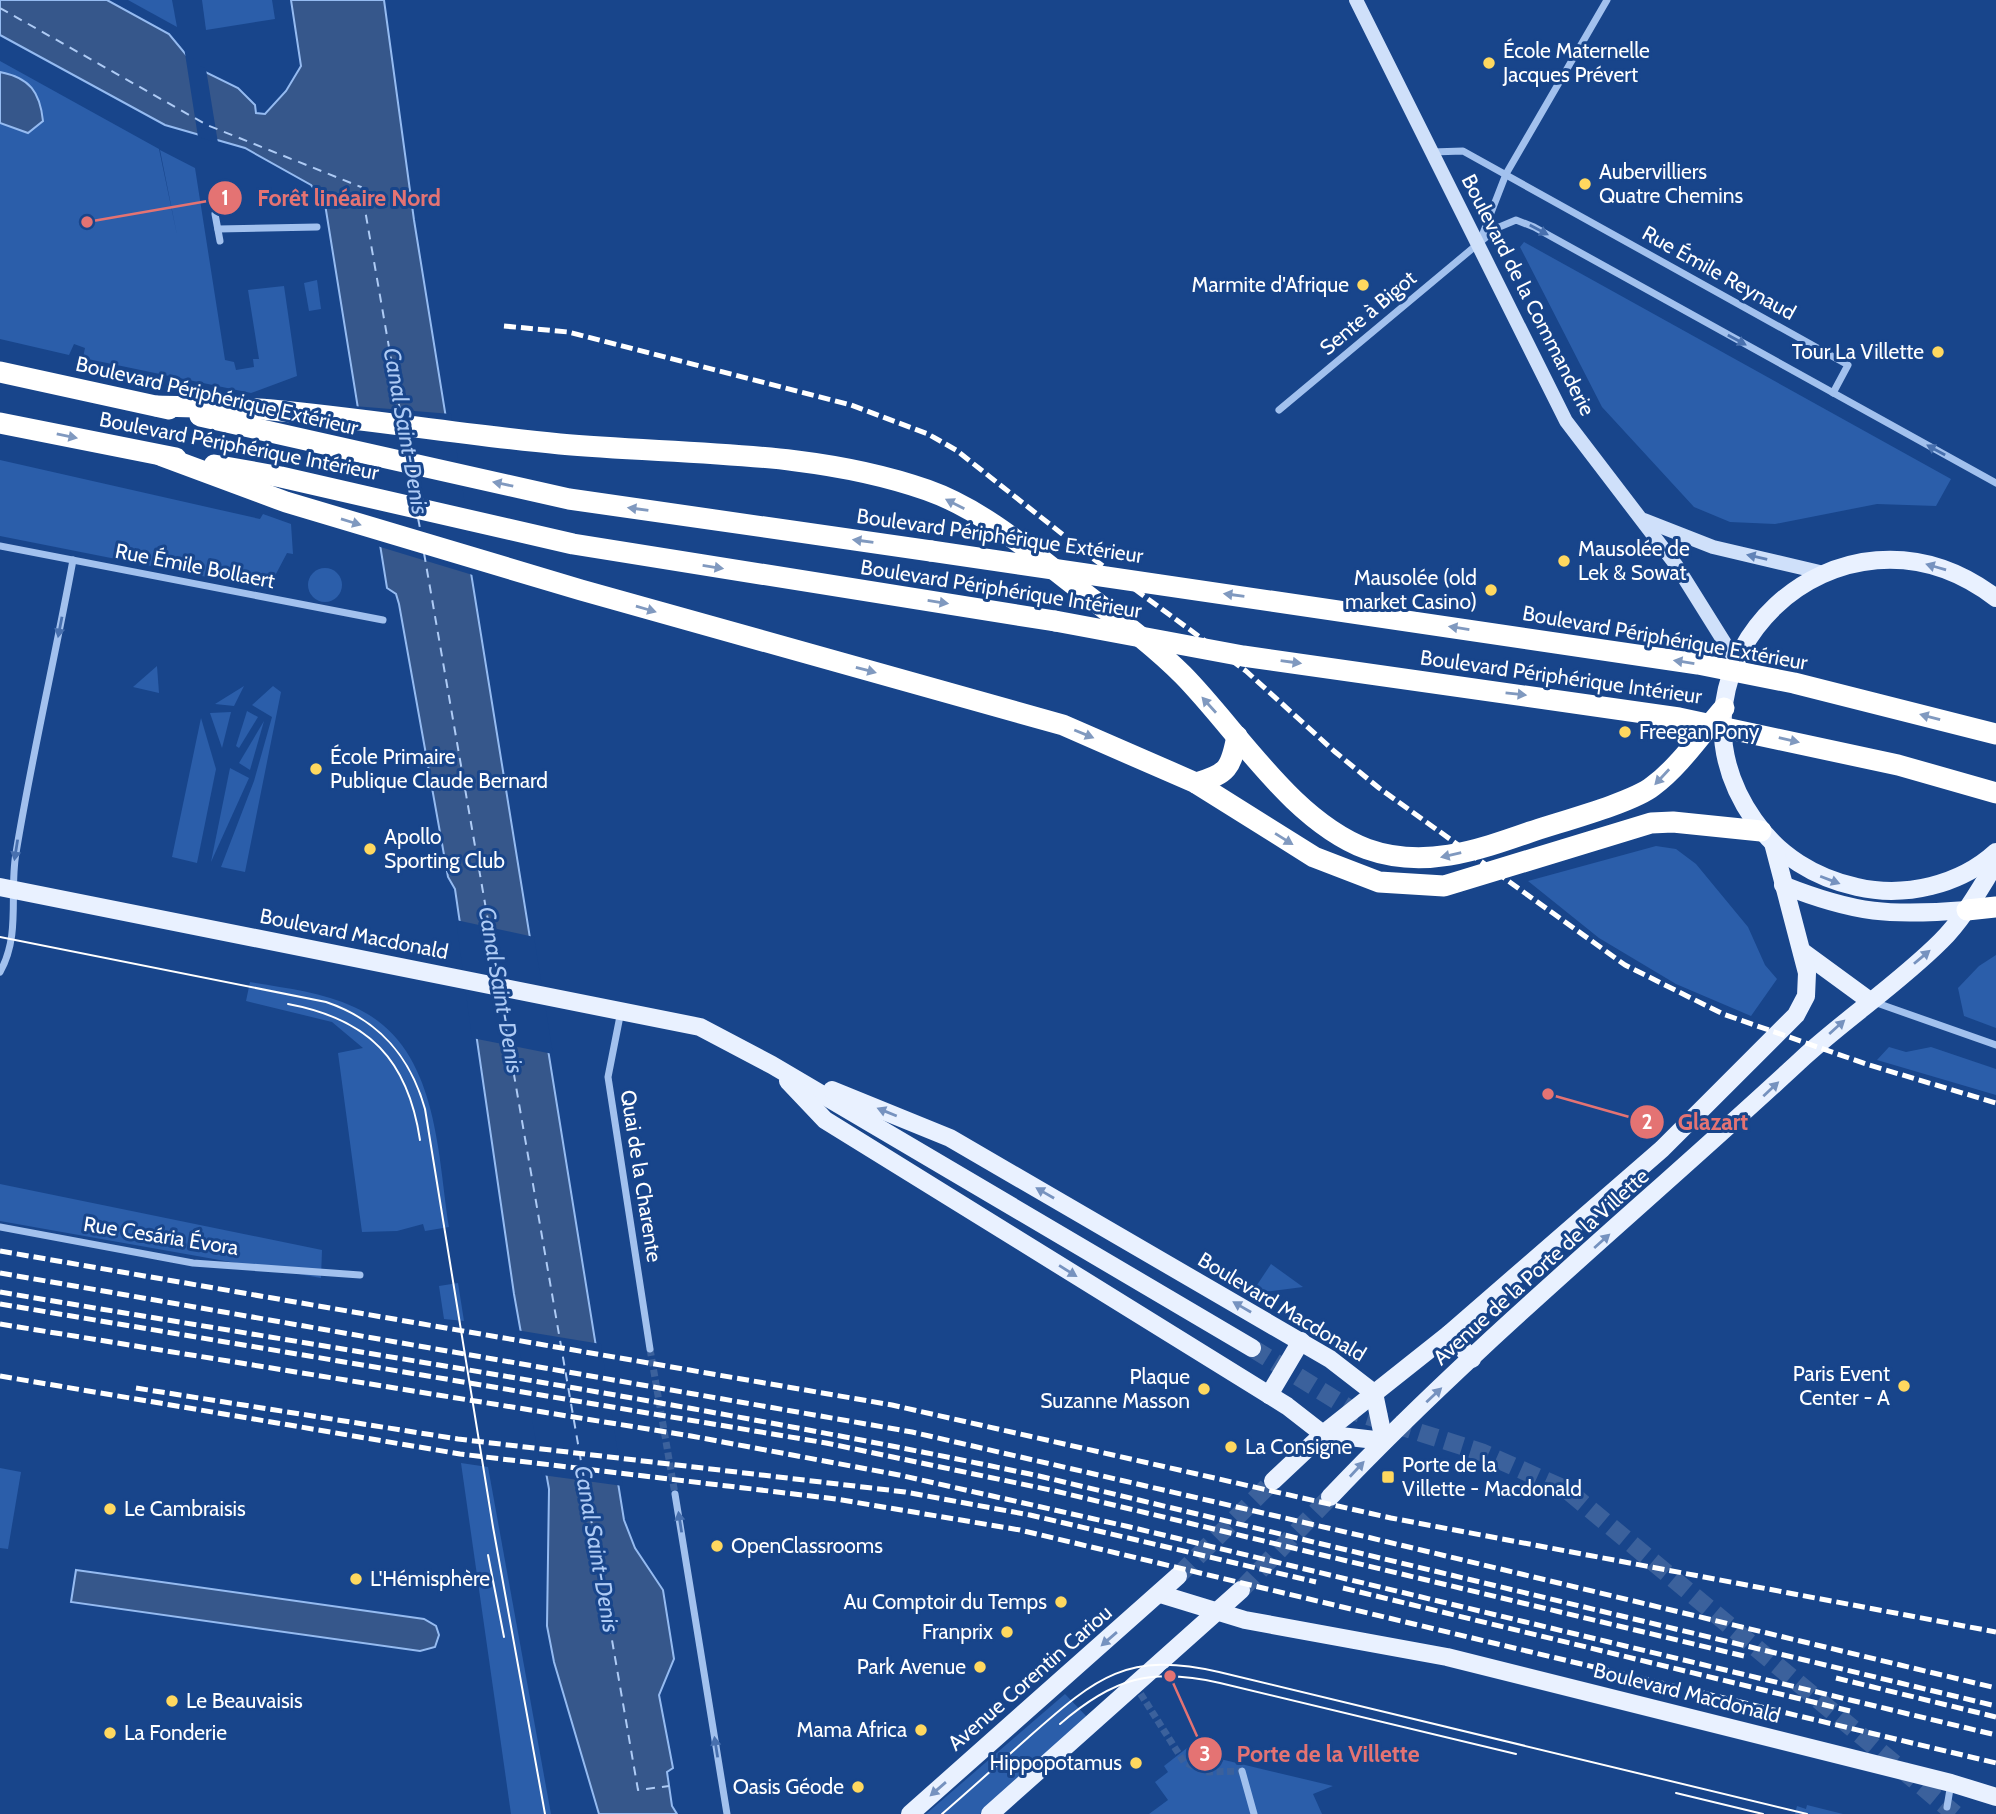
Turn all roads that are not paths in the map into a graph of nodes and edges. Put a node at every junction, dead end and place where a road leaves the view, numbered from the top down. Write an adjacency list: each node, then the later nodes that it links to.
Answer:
1 (1356, 0): 3 (main road, Boulevard de la Commanderie)
2 (1607, 0): 4 (street)
3 (1431, 152): 4 (street, Rue Émile Reynaud); 9 (main road, Boulevard de la Commanderie)
4 (1506, 174): 9 (street); 11 (street, Rue Émile Reynaud)
5 (215, 214): 7 (street)
6 (317, 227): 7 (street)
7 (218, 229): 8 (street)
8 (220, 242)
9 (1479, 242): 11 (street, one-way to 11); 13 (street, Sente à Bigot); 17 (main road, Boulevard de la Commanderie)
10 (0, 372): 12 (highway, Boulevard Périphérique Extérieur)
11 (1833, 393): 16 (street, one-way to 11)
12 (157, 406): 25 (highway, Boulevard Périphérique Extérieur, one-way to 12, bridge); 26 (highway, one-way to 12)
13 (1279, 410)
14 (0, 422): 15 (highway, Boulevard Périphérique Intérieur, one-way to 15)
15 (162, 456): 27 (highway, one-way to 27); 28 (highway, Boulevard Périphérique Intérieur, one-way to 28, bridge)
16 (1996, 483)
17 (1642, 519): 20 (main road, Boulevard de la Commanderie, one-way to 17); 23 (main road, Boulevard de la Commanderie)
18 (0, 546): 19 (street, Rue Émile Bollaert)
19 (73, 560): 22 (street, Rue Émile Bollaert); 33 (street, one-way to 33)
20 (1824, 573): 21 (main road, one-way to 20); 23 (main road)
21 (1996, 598)
22 (383, 620)
23 (1736, 661): 24 (main road)
24 (1724, 708): 26 (highway, one-way to 26); 29 (main road)
25 (1996, 734)
26 (1237, 736): 27 (highway)
27 (1196, 783): 29 (highway, one-way to 29)
28 (1996, 793)
29 (1767, 837): 30 (main road, one-way to 30); 32 (main road, Avenue de la Porte de la Villette)
30 (1996, 852)
31 (1996, 863): 35 (main road, Avenue de la Porte de la Villette)
32 (1783, 885): 35 (main road); 36 (main road, Avenue de la Porte de la Villette)
33 (7, 888): 37 (street); 39 (main road, Boulevard Macdonald)
34 (1996, 907): 35 (highway)
35 (1967, 910): 38 (main road, Avenue de la Porte de la Villette, one-way to 35)
36 (1803, 952): 38 (main road); 44 (main road, Avenue de la Porte de la Villette)
37 (0, 972)
38 (1870, 1001): 40 (street); 48 (main road, Avenue de la Porte de la Villette, one-way to 38)
39 (621, 1009): 41 (main road, Boulevard Macdonald); 47 (street, Quai de la Charente)
40 (1996, 1045)
41 (772, 1065): 45 (main road, Boulevard Macdonald, one-way to 41); 46 (main road, Boulevard Macdonald); 50 (main road, Boulevard Macdonald, one-way to 50)
42 (0, 1227): 43 (street, Rue Cesária Évora)
43 (360, 1275)
44 (1449, 1334): 48 (main road); 49 (main road, Avenue de la Porte de la Villette)
45 (1301, 1341): 49 (main road, Boulevard Macdonald); 50 (main road)
46 (1252, 1348)
47 (650, 1349)
48 (1472, 1359): 52 (main road, Avenue de la Porte de la Villette, one-way to 48)
49 (1374, 1392): 51 (main road, Avenue de la Porte de la Villette); 52 (main road, Boulevard Macdonald)
50 (1269, 1395): 51 (main road, Boulevard Macdonald)
51 (1323, 1434): 52 (main road, Boulevard Macdonald); 53 (main road)
52 (1384, 1441): 55 (main road, one-way to 52)
53 (1273, 1481)
54 (675, 1494): 64 (street, one-way to 54)
55 (1330, 1497)
56 (1178, 1576): 58 (main road, Avenue Corentin Cariou)
57 (1241, 1590): 59 (main road)
58 (1160, 1594): 59 (main road, Boulevard Macdonald); 65 (main road, Avenue Corentin Cariou, one-way to 65)
59 (1216, 1612): 61 (main road, Boulevard Macdonald); 66 (main road)
60 (1242, 1771): 67 (street)
61 (1951, 1783): 62 (main road, Boulevard Macdonald); 63 (street)
62 (1996, 1797)
63 (1947, 1807)
64 (727, 1814)
65 (910, 1814)
66 (990, 1814)
67 (1254, 1814)

